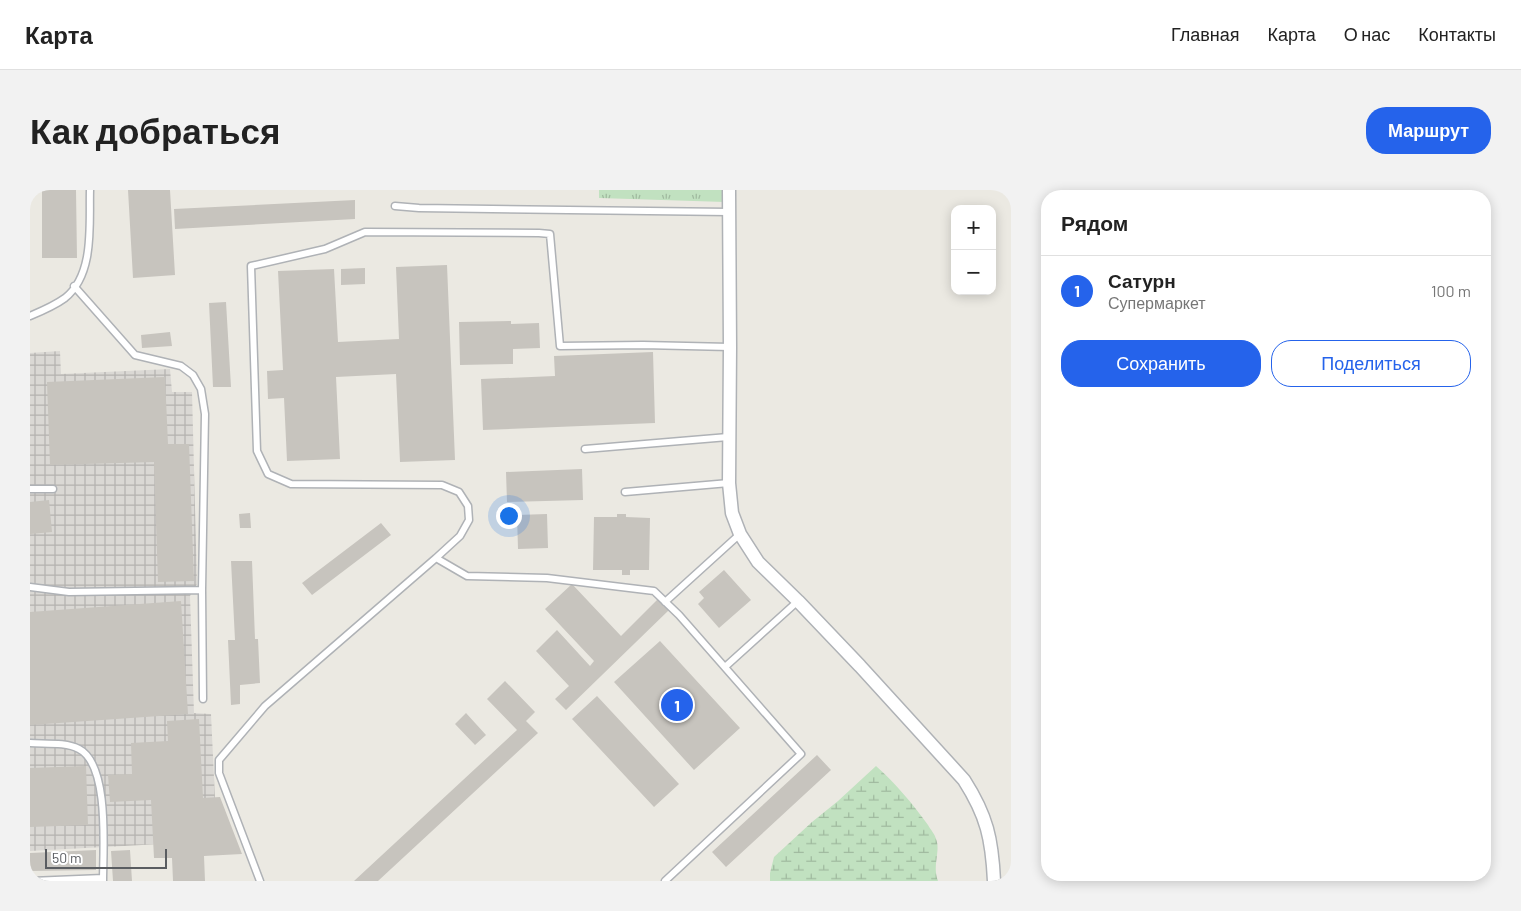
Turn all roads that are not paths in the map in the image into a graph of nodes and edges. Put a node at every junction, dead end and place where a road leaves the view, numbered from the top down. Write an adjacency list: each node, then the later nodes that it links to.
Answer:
1 (90, 190): 5 (lane)
2 (729, 190): 4 (street)
3 (396, 206): 4 (lane)
4 (729, 212): 7 (street)
5 (74, 286): 6 (lane); 17 (lane)
6 (30, 316)
7 (730, 346): 8 (street); 15 (lane)
8 (728, 437): 9 (lane); 10 (street)
9 (585, 449)
10 (729, 483): 13 (lane); 14 (street)
11 (30, 489): 12 (lane)
12 (53, 489)
13 (625, 492)
14 (740, 534): 18 (street); 19 (lane)
15 (436, 558): 19 (lane); 25 (lane)
16 (30, 586): 17 (lane)
17 (202, 590): 21 (lane)
18 (798, 601): 20 (lane); 27 (street)
19 (666, 602): 20 (lane)
20 (725, 667): 26 (lane)
21 (204, 698)
22 (30, 743): 23 (lane)
23 (103, 880): 24 (lane)
24 (31, 881)
25 (260, 881)
26 (665, 881)
27 (994, 881)

